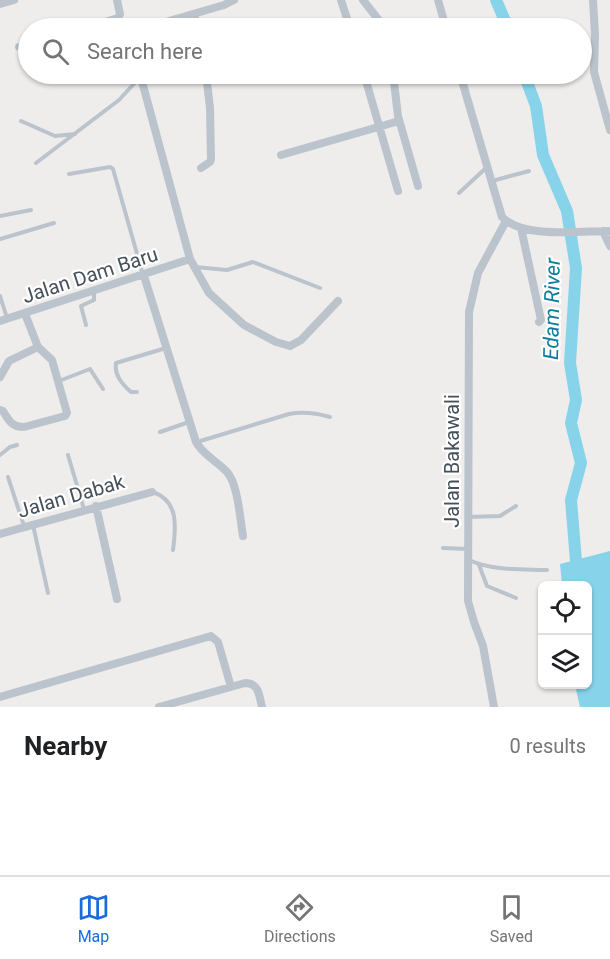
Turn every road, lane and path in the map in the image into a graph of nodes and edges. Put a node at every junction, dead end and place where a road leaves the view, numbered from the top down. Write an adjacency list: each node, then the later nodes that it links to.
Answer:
1 (117, 0): 8 (street)
2 (234, 0): 7 (street)
3 (341, 0): 11 (street)
4 (363, 0): 12 (street)
5 (438, 0): 13 (street)
6 (593, 0): 23 (street)
7 (194, 14): 9 (street); 10 (street)
8 (118, 18)
9 (180, 18)
10 (195, 18)
11 (347, 18)
12 (377, 18)
13 (443, 18)
14 (133, 84): 24 (lane)
15 (143, 84): 43 (street)
16 (207, 84): 28 (street)
17 (367, 84): 22 (street)
18 (394, 84): 21 (street)
19 (462, 84): 27 (street)
20 (21, 121): 24 (lane)
21 (399, 121): 22 (street); 32 (street)
22 (378, 126): 25 (street); 33 (street)
23 (610, 126)
24 (76, 134): 26 (lane)
25 (280, 155)
26 (36, 163)
27 (487, 167): 31 (street); 34 (lane)
28 (201, 168)
29 (529, 171): 31 (lane)
30 (69, 174): 44 (lane)
31 (492, 181): 37 (street)
32 (418, 186)
33 (398, 191)
34 (459, 193)
35 (31, 210): 36 (lane)
36 (0, 216)
37 (506, 221): 39 (street); 72 (street, Jalan Bakawali)
38 (54, 223): 41 (lane)
39 (521, 228): 40 (street); 51 (street)
40 (606, 231): 42 (street)
41 (0, 239)
42 (610, 246)
43 (192, 263): 44 (street, Jalan Dam Baru); 45 (lane); 48 (street)
44 (144, 276): 46 (street, Jalan Dam Baru); 54 (street)
45 (320, 288)
46 (94, 291): 49 (street, Jalan Dam Baru); 52 (lane)
47 (0, 296): 50 (lane)
48 (338, 301)
49 (25, 314): 50 (street, Jalan Dam Baru); 53 (street)
50 (4, 320)
51 (539, 322)
52 (86, 325)
53 (38, 347): 55 (street); 56 (street)
54 (166, 348): 58 (lane); 61 (street)
55 (0, 377)
56 (58, 382): 57 (lane); 59 (street)
57 (103, 389)
58 (137, 392)
59 (0, 410)
60 (330, 417): 63 (lane)
61 (190, 422): 62 (lane); 63 (street)
62 (160, 432)
63 (196, 442): 75 (street)
64 (17, 445): 65 (lane)
65 (0, 455)
66 (68, 455): 71 (lane)
67 (8, 477): 73 (lane)
68 (152, 492): 69 (street, Jalan Dabak); 78 (lane)
69 (96, 506): 71 (street, Jalan Dabak); 84 (street)
70 (516, 506): 72 (lane)
71 (85, 510): 73 (street, Jalan Dabak)
72 (468, 517): 77 (street, Jalan Bakawali)
73 (29, 525): 74 (street, Jalan Dabak); 82 (lane)
74 (0, 534)
75 (243, 536)
76 (443, 548): 77 (lane)
77 (468, 549): 79 (street, Jalan Bakawali)
78 (173, 550)
79 (468, 560): 80 (lane); 89 (street, Jalan Bakawali)
80 (479, 565): 81 (lane); 83 (lane)
81 (547, 570)
82 (48, 593)
83 (516, 598)
84 (117, 599)
85 (231, 687): 86 (street); 87 (street); 88 (street)
86 (0, 697)
87 (159, 707)
88 (262, 707)
89 (494, 707)

